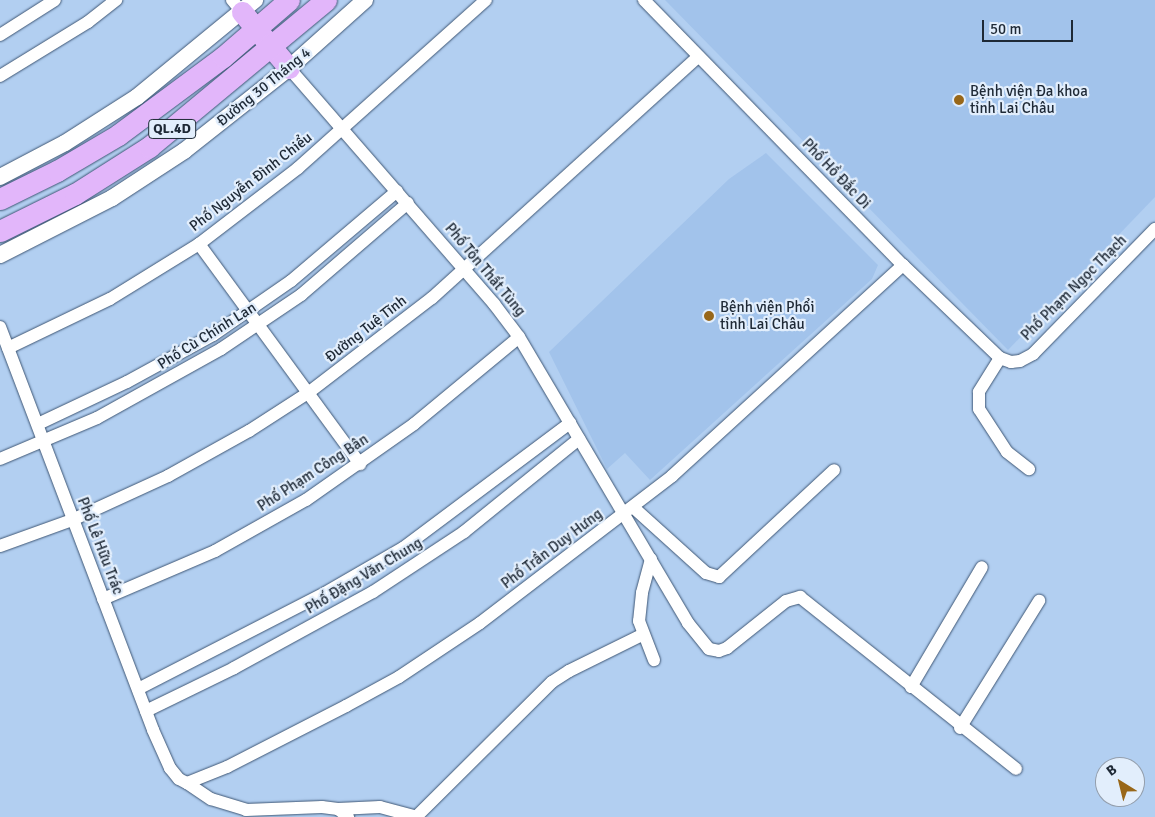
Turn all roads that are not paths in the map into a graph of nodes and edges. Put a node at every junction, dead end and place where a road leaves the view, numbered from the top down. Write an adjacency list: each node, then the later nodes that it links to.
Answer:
1 (56, 0): 10 (street)
2 (116, 0): 14 (street)
3 (289, 0): 9 (highway, QL.4D)
4 (326, 0): 11 (highway, Đường 30 Tháng 4 / QL.4D)
5 (365, 0): 13 (street, Đường 30 Tháng 4 / QL.4D)
6 (486, 0): 15 (street, Phố Nguyễn Đình Chiểu)
7 (644, 0): 12 (street, Phố Hồ Đắc Di)
8 (243, 4): 9 (highway); 16 (street)
9 (257, 29): 11 (highway); 18 (highway, QL.4D)
10 (0, 35)
11 (272, 47): 13 (highway); 21 (highway, Đường 30 Tháng 4 / QL.4D)
12 (698, 57): 24 (street, Phố Hồ Đắc Di); 25 (street, Đường Tuệ Tĩnh)
13 (289, 68): 15 (street, Phố Tôn Thất Tùng); 23 (street, Đường 30 Tháng 4 / QL.4D)
14 (0, 76)
15 (342, 130): 17 (street, Phố Tôn Thất Tùng); 22 (street, Phố Nguyễn Đình Chiểu)
16 (0, 177)
17 (397, 191): 19 (street, Phố Tôn Thất Tùng); 26 (street, Phố Cù Chính Lan)
18 (0, 199)
19 (408, 203): 25 (street, Phố Tôn Thất Tùng); 27 (street, Phố Cù Chính Lan)
20 (1155, 229): 31 (street, Phố Phạm Ngọc Thạch)
21 (0, 231)
22 (199, 244): 26 (street); 30 (street, Phố Nguyễn Đình Chiểu)
23 (0, 255)
24 (903, 265): 31 (street, Phố Hồ Đắc Di); 41 (street, Phố Trần Duy Hưng)
25 (465, 270): 29 (street, Phố Tôn Thất Tùng); 32 (street, Đường Tuệ Tĩnh)
26 (248, 312): 27 (street); 34 (street, Phố Cù Chính Lan)
27 (258, 326): 32 (street); 36 (street, Phố Cù Chính Lan)
28 (0, 327): 30 (street, Phố Lê Hữu Trác)
29 (519, 337): 33 (street, Phố Tôn Thất Tùng); 38 (street, Phố Phạm Công Bân)
30 (8, 348): 34 (street, Phố Lê Hữu Trác)
31 (1006, 360): 39 (street)
32 (308, 394): 38 (street); 42 (street, Đường Tuệ Tĩnh)
33 (570, 423): 35 (street, Phố Tôn Thất Tùng); 46 (street, Phố Đặng Văn Chung)
34 (38, 424): 36 (street, Phố Lê Hữu Trác)
35 (579, 439): 41 (street, Phố Tôn Thất Tùng); 47 (street, Phố Đặng Văn Chung)
36 (44, 443): 37 (street, Phố Cù Chính Lan); 42 (street, Phố Lê Hữu Trác)
37 (0, 459)
38 (360, 464): 48 (street, Phố Phạm Công Bân)
39 (1029, 469)
40 (834, 470): 41 (street)
41 (629, 512): 44 (street, Phố Tôn Thất Tùng); 57 (street, Phố Trần Duy Hưng)
42 (72, 520): 43 (street, Đường Tuệ Tĩnh); 48 (street, Phố Lê Hữu Trác)
43 (0, 546)
44 (651, 559): 50 (street); 52 (street, Phố Tôn Thất Tùng)
45 (982, 567): 52 (street)
46 (361, 573): 47 (street); 53 (street, Phố Đặng Văn Chung)
47 (374, 592): 54 (street, Phố Đặng Văn Chung)
48 (103, 599): 53 (street, Phố Lê Hữu Trác)
49 (1039, 601): 55 (street)
50 (642, 635): 51 (street); 59 (street)
51 (654, 660)
52 (911, 688): 55 (street)
53 (138, 689): 54 (street, Phố Lê Hữu Trác)
54 (146, 711): 57 (street, Phố Lê Hữu Trác)
55 (960, 728): 56 (street)
56 (1016, 769)
57 (187, 783): 58 (street)
58 (343, 813): 59 (street)
59 (417, 817)

